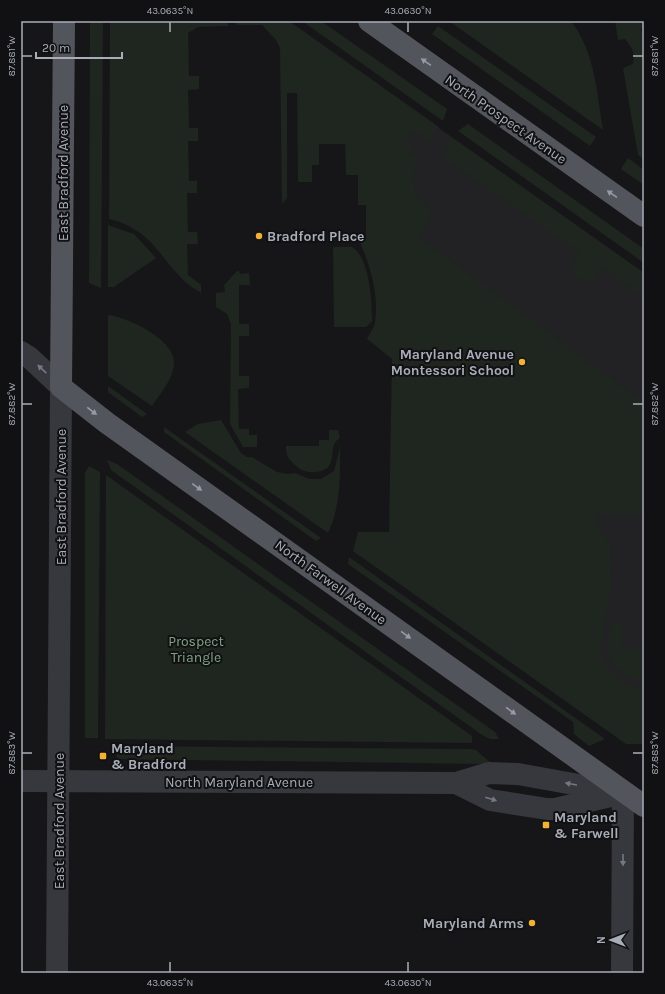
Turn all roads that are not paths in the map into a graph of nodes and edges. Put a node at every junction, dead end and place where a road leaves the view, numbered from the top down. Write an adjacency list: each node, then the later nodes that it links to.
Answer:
1 (64, 21): 5 (main road, East Bradford Avenue)
2 (369, 21): 3 (main road, North Prospect Avenue, one-way to 2)
3 (644, 216)
4 (21, 352): 5 (street, North Farwell Avenue, one-way to 4)
5 (61, 387): 7 (street, East Bradford Avenue); 9 (main road, North Farwell Avenue, one-way to 9)
6 (21, 781): 7 (street, North Maryland Avenue)
7 (59, 782): 8 (street, North Maryland Avenue); 11 (street, East Bradford Avenue)
8 (456, 783): 9 (street, North Maryland Avenue, one-way to 8); 9 (street, North Maryland Avenue, one-way to 9)
9 (634, 793): 10 (main road, North Farwell Avenue); 12 (street, one-way to 12)
10 (644, 806)
11 (57, 973)
12 (622, 973)

